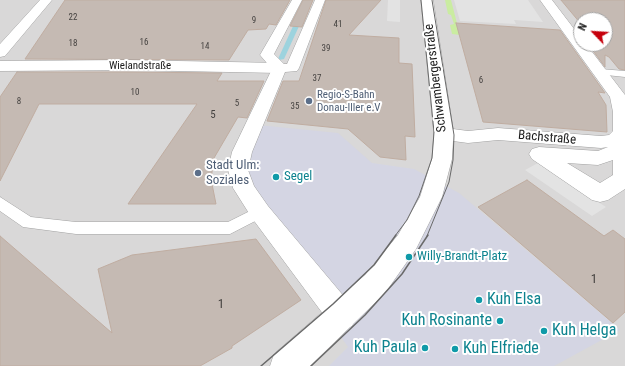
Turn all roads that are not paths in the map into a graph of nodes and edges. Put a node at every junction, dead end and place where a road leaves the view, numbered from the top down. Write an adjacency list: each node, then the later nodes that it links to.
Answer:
1 (46, 0): 6 (street)
2 (297, 0): 8 (street)
3 (320, 0): 8 (street)
4 (427, 0): 11 (street, Schwambergerstraße)
5 (546, 0): 9 (street, Bachstraße)
6 (0, 53)
7 (0, 66): 8 (street, Wielandstraße)
8 (280, 68): 16 (street)
9 (600, 72): 10 (lane); 13 (street, Bachstraße)
10 (625, 74)
11 (444, 134): 12 (street, Bachstraße); 17 (street, Schwambergerstraße)
12 (468, 137): 13 (street, Bachstraße); 14 (street, Bachstraße)
13 (622, 138): 14 (street, Bachstraße); 14 (street, Bachstraße)
14 (539, 154)
15 (0, 203): 16 (lane)
16 (260, 212): 17 (street)
17 (342, 316): 18 (street, Schwambergerstraße)
18 (286, 366)

